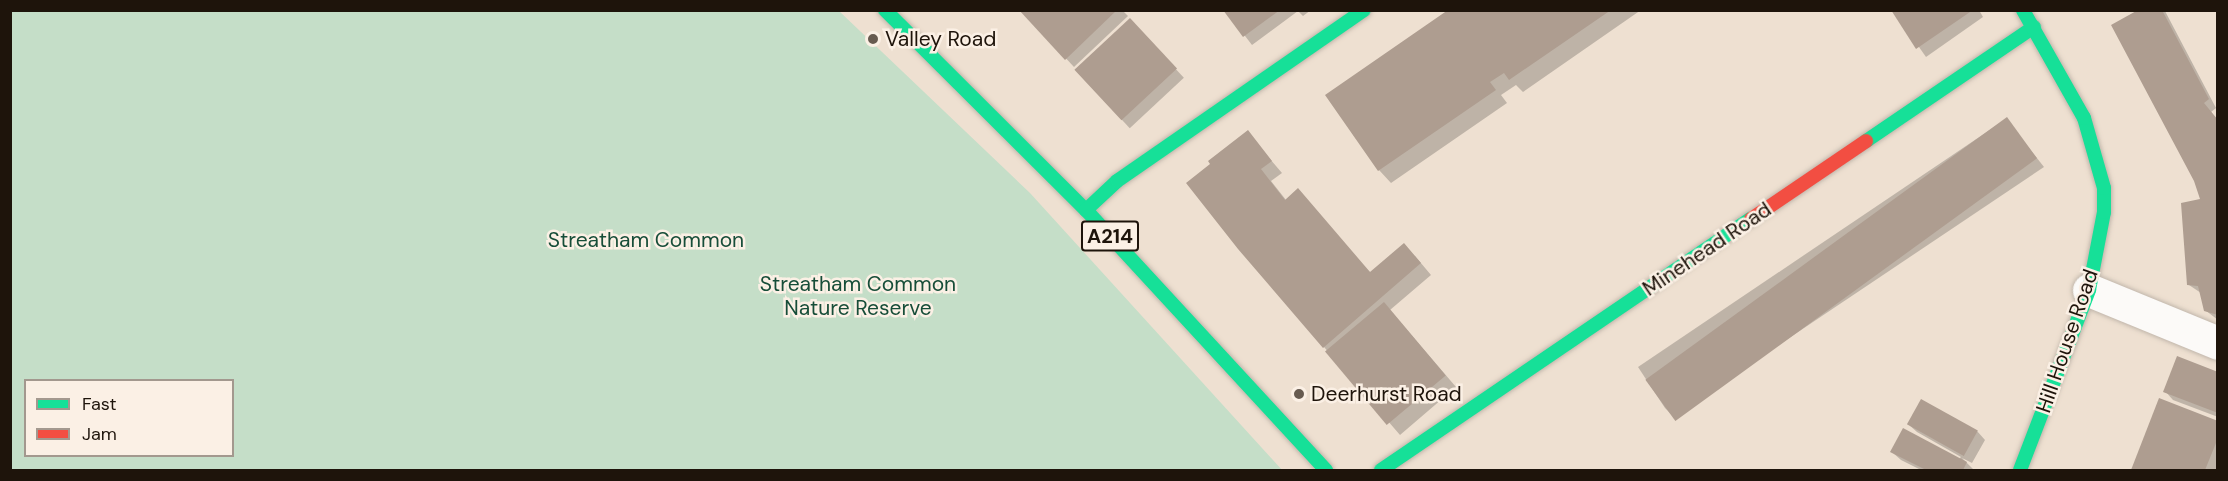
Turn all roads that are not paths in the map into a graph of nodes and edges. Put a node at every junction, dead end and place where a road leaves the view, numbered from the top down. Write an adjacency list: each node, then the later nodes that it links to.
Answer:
1 (885, 10): 5 (street, A214)
2 (1364, 10): 5 (street)
3 (2024, 10): 4 (street, Hill House Road)
4 (2034, 27): 6 (street, Hill House Road); 9 (street, Minehead Road)
5 (1086, 210): 8 (street, A214)
6 (2090, 290): 7 (street); 10 (street, Hill House Road)
7 (2217, 343)
8 (1326, 471)
9 (1381, 471)
10 (2020, 471)

